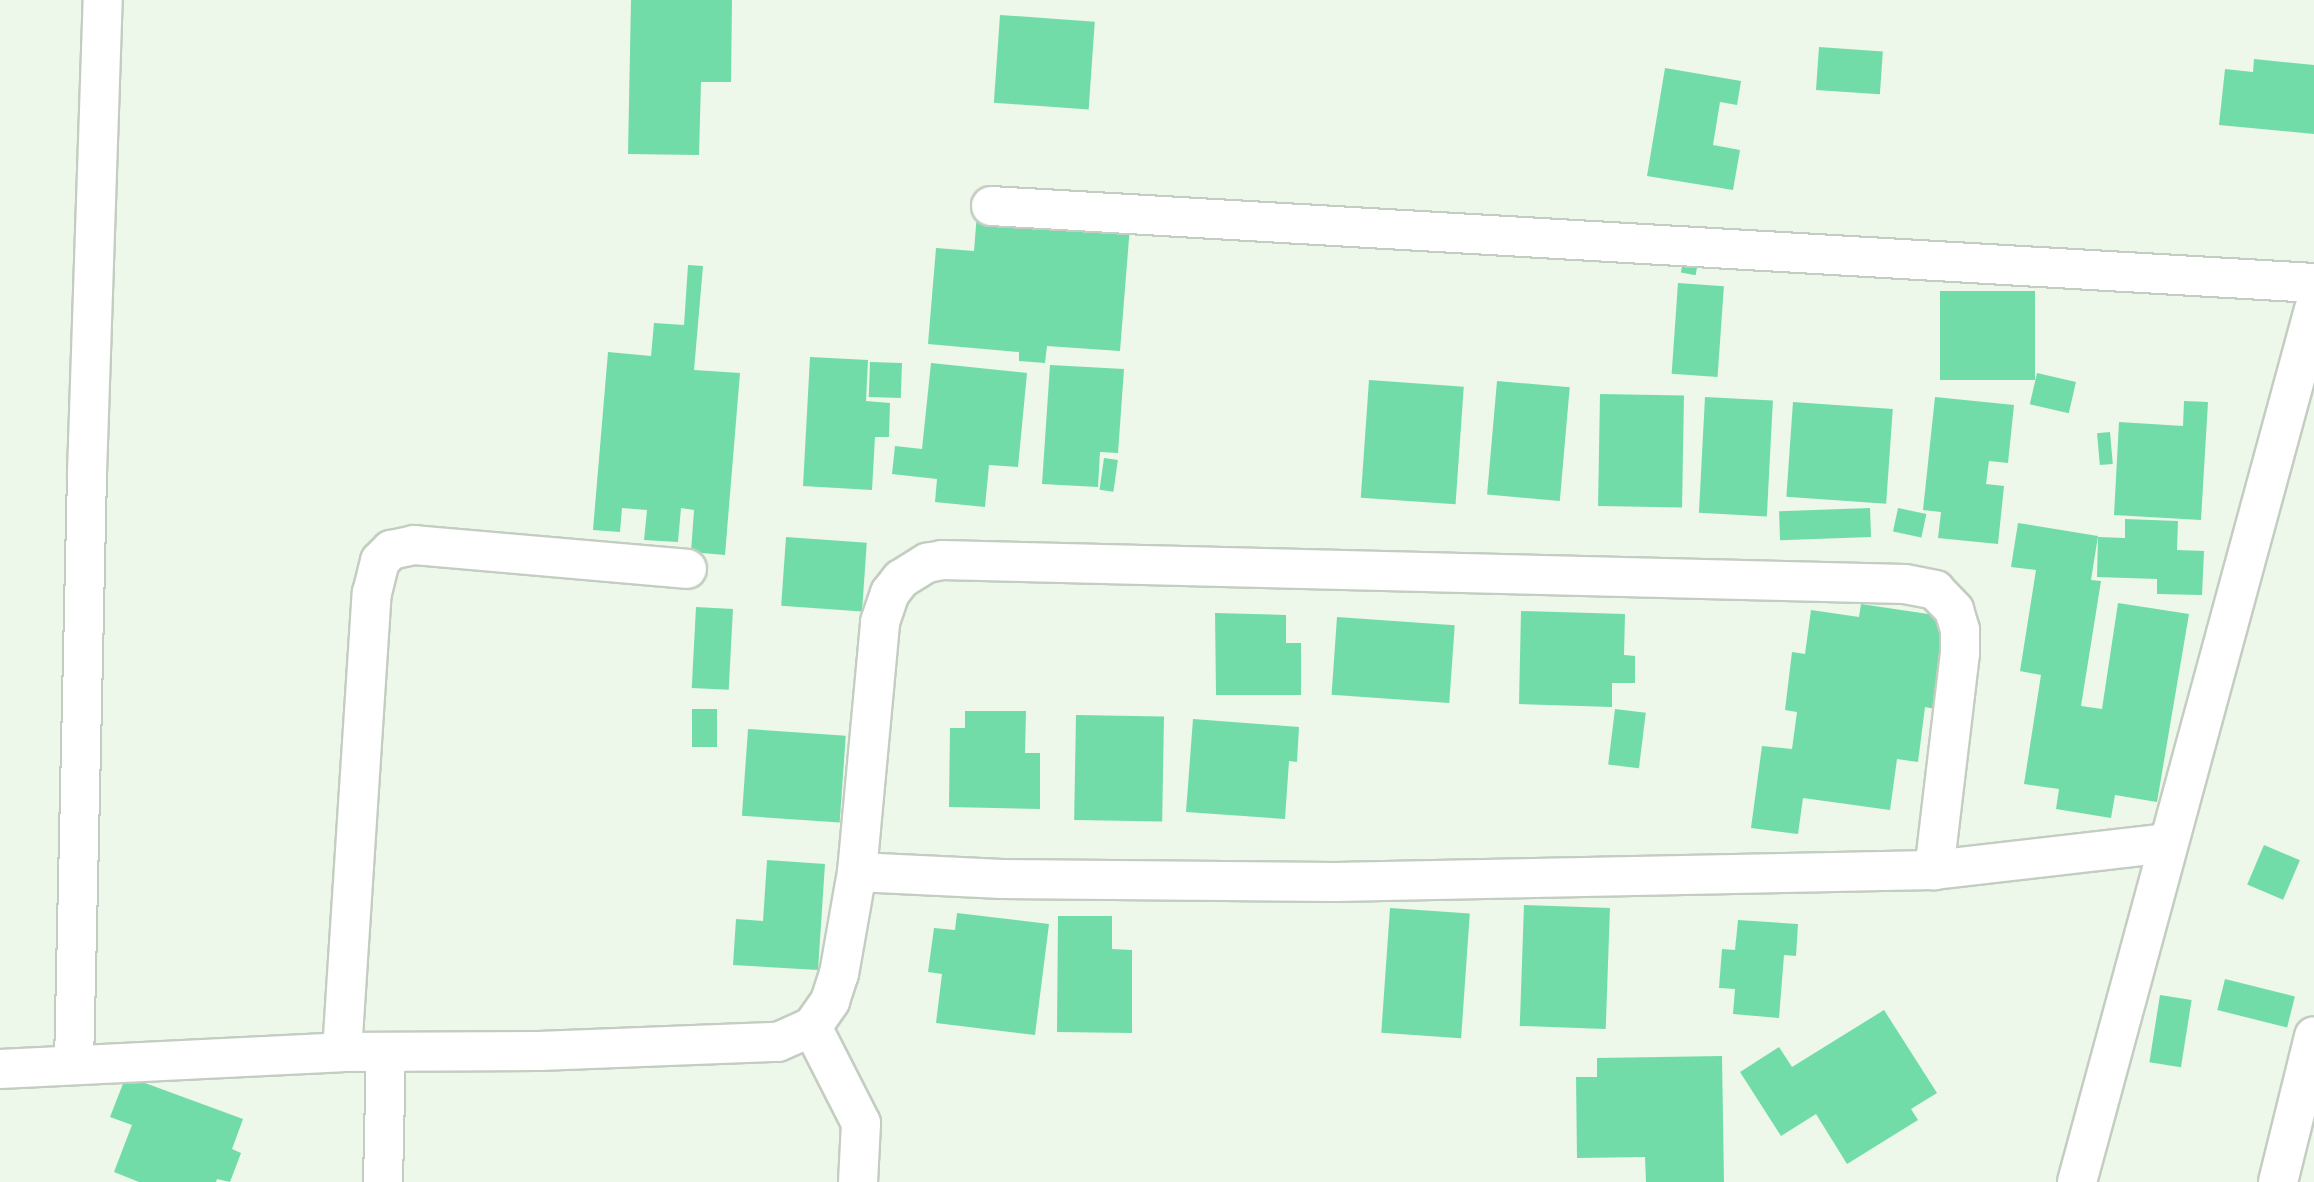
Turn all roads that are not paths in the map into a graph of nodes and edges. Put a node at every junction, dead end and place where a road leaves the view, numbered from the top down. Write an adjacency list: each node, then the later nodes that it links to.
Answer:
1 (103, 0): 13 (street)
2 (991, 206): 3 (street)
3 (2314, 283)
4 (2314, 309): 6 (street)
5 (687, 569): 11 (street)
6 (2167, 843): 7 (street); 17 (street)
7 (1934, 870): 8 (street); 8 (street)
8 (857, 872): 9 (street)
9 (812, 1027): 12 (street); 16 (street)
10 (2314, 1036): 18 (street)
11 (342, 1052): 12 (street); 13 (street)
12 (386, 1053): 15 (street)
13 (74, 1065): 14 (street)
14 (0, 1069)
15 (383, 1182)
16 (858, 1182)
17 (2077, 1182)
18 (2278, 1182)

